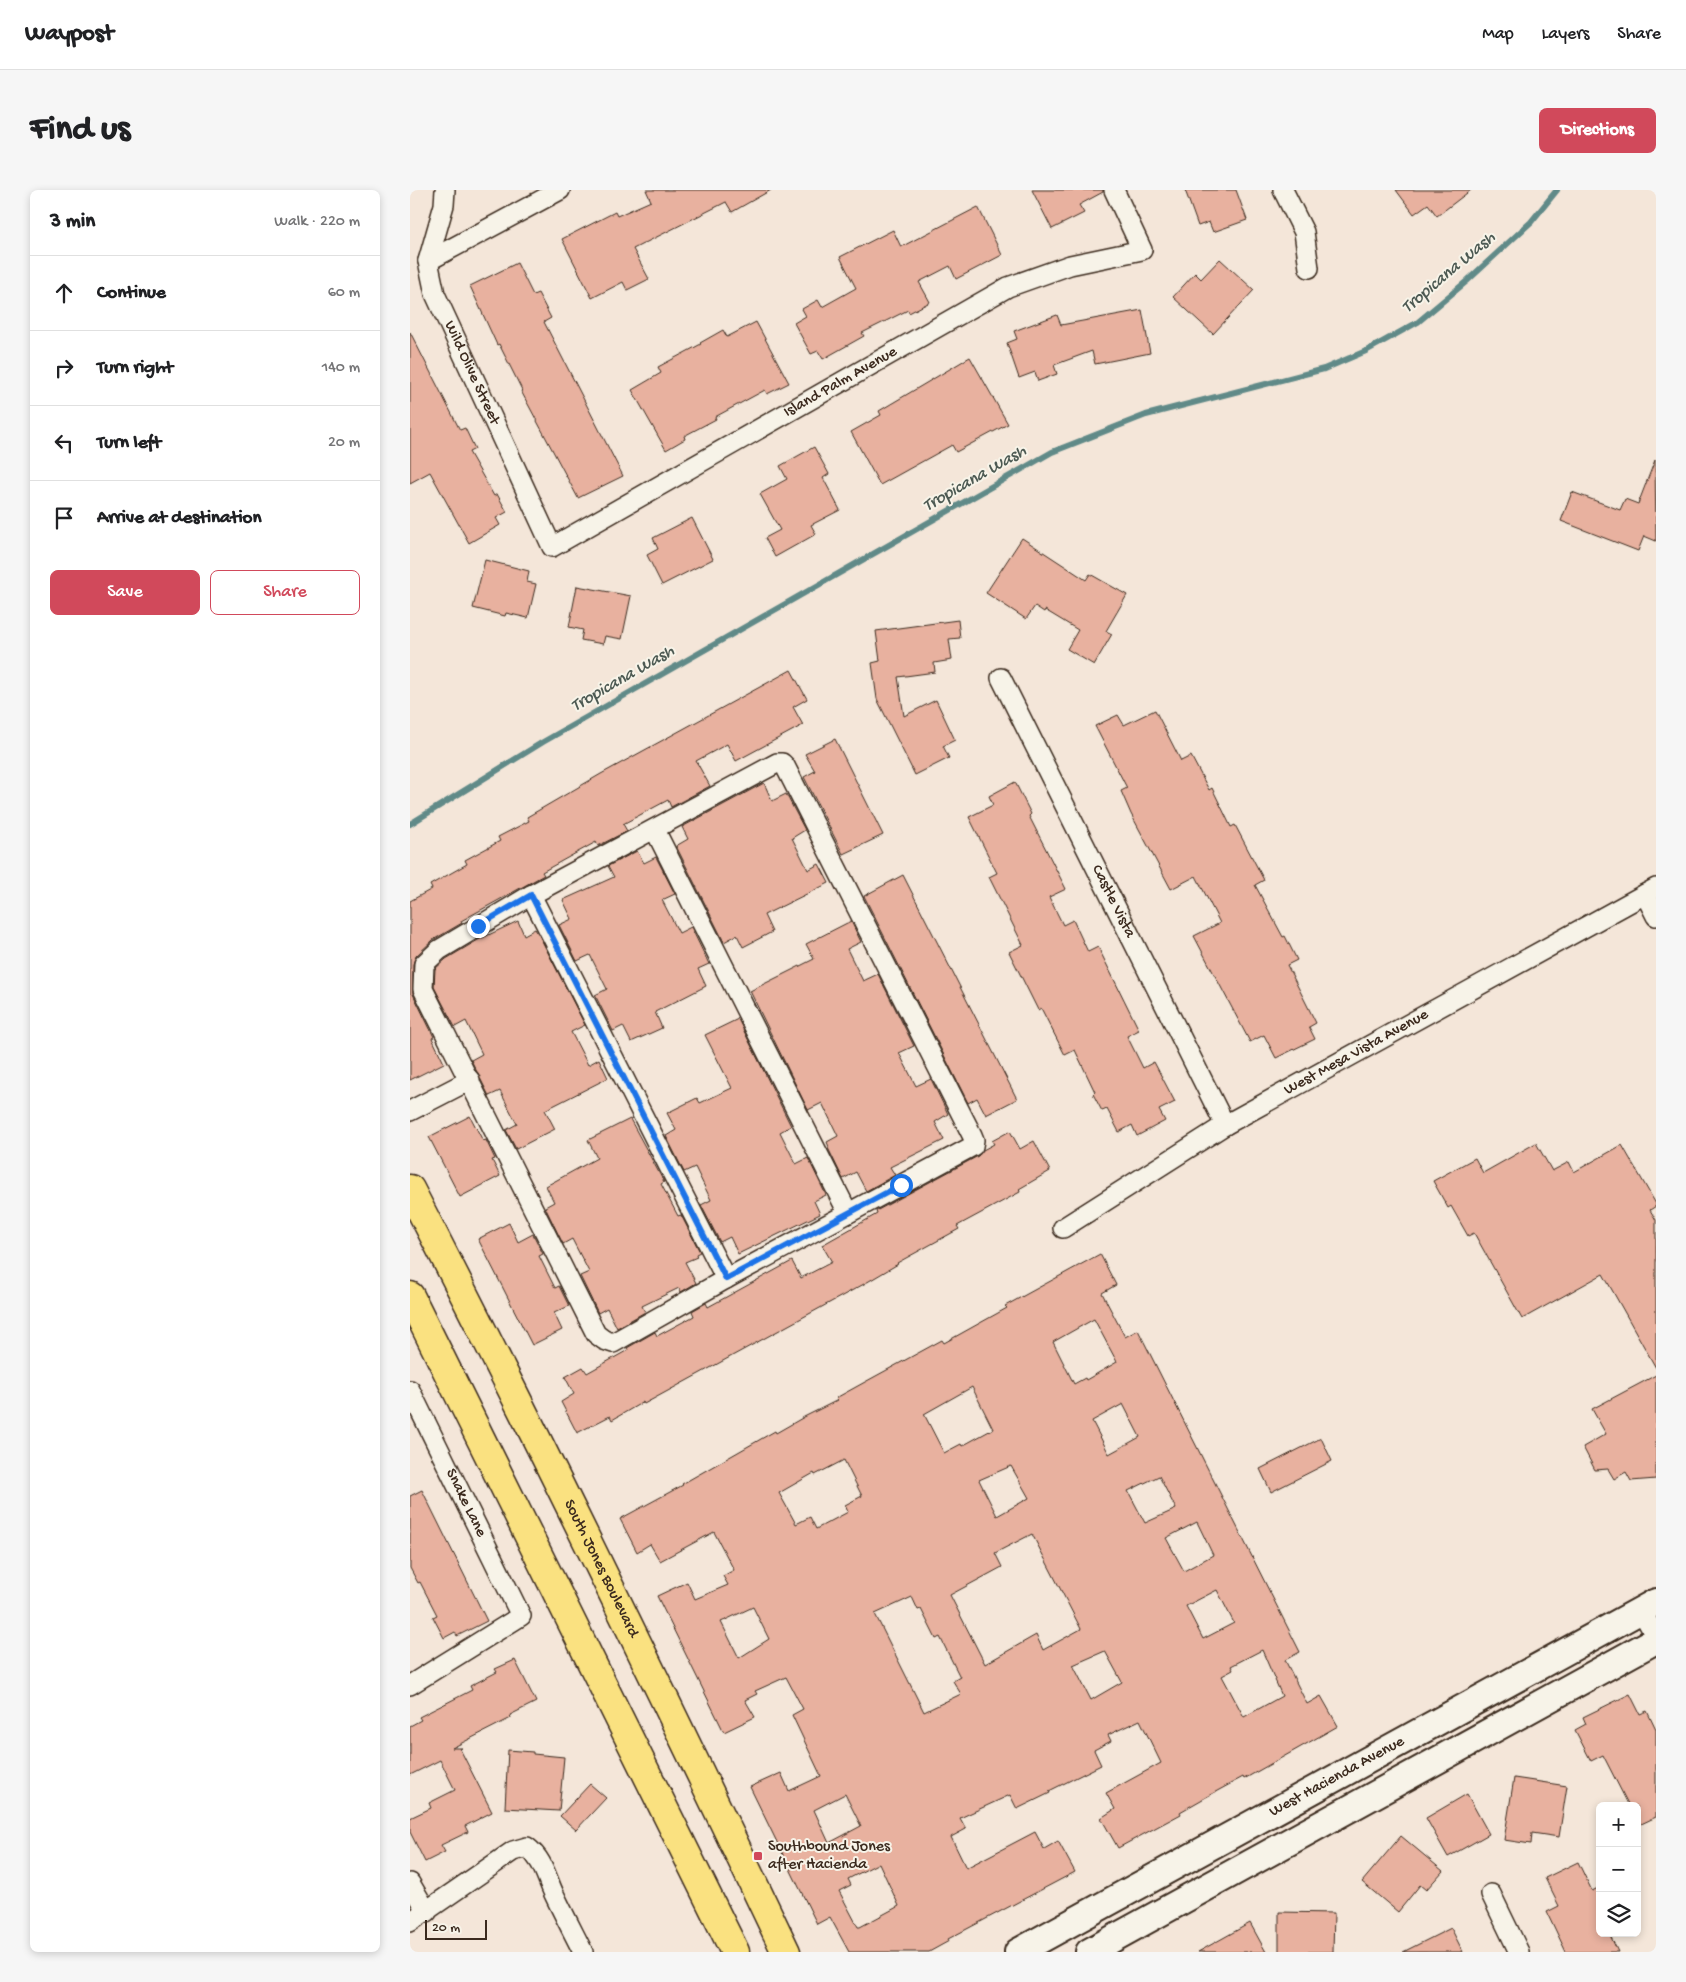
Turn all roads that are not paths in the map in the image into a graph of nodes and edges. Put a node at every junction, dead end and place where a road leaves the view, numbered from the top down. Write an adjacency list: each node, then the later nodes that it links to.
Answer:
1 (445, 190): 5 (street, Wild Olive Street)
2 (560, 190): 5 (street)
3 (1114, 190): 7 (street, Island Palm Avenue)
4 (1283, 190): 6 (street)
5 (428, 261): 7 (street, Wild Olive Street)
6 (1309, 268)
7 (552, 547)
8 (1001, 678): 15 (street, Castle Vista)
9 (655, 830): 11 (street); 17 (street); 17 (street)
10 (1650, 891): 12 (street); 15 (street, West Mesa Vista Avenue)
11 (531, 895): 13 (street); 19 (street)
12 (1656, 916)
13 (470, 1080): 14 (street); 19 (street)
14 (410, 1111)
15 (1225, 1125): 18 (street, West Mesa Vista Avenue)
16 (410, 1189): 35 (main road, South Jones Boulevard)
17 (848, 1214): 19 (street)
18 (1063, 1228)
19 (726, 1279)
20 (410, 1296): 34 (main road)
21 (410, 1390): 24 (street, Snake Lane)
22 (1649, 1606): 23 (street); 25 (main road, West Hacienda Avenue)
23 (1656, 1638): 26 (main road, West Hacienda Avenue)
24 (410, 1685)
25 (1478, 1700): 26 (main road); 29 (main road, West Hacienda Avenue)
26 (1494, 1729): 32 (main road, West Hacienda Avenue)
27 (410, 1883): 30 (street)
28 (1491, 1894): 38 (street)
29 (1108, 1903): 32 (main road); 36 (main road, West Hacienda Avenue)
30 (427, 1912): 31 (street); 33 (street)
31 (410, 1922)
32 (1124, 1933): 37 (main road, West Hacienda Avenue)
33 (583, 1952)
34 (735, 1952)
35 (786, 1952)
36 (1018, 1952)
37 (1089, 1952)
38 (1519, 1952)

